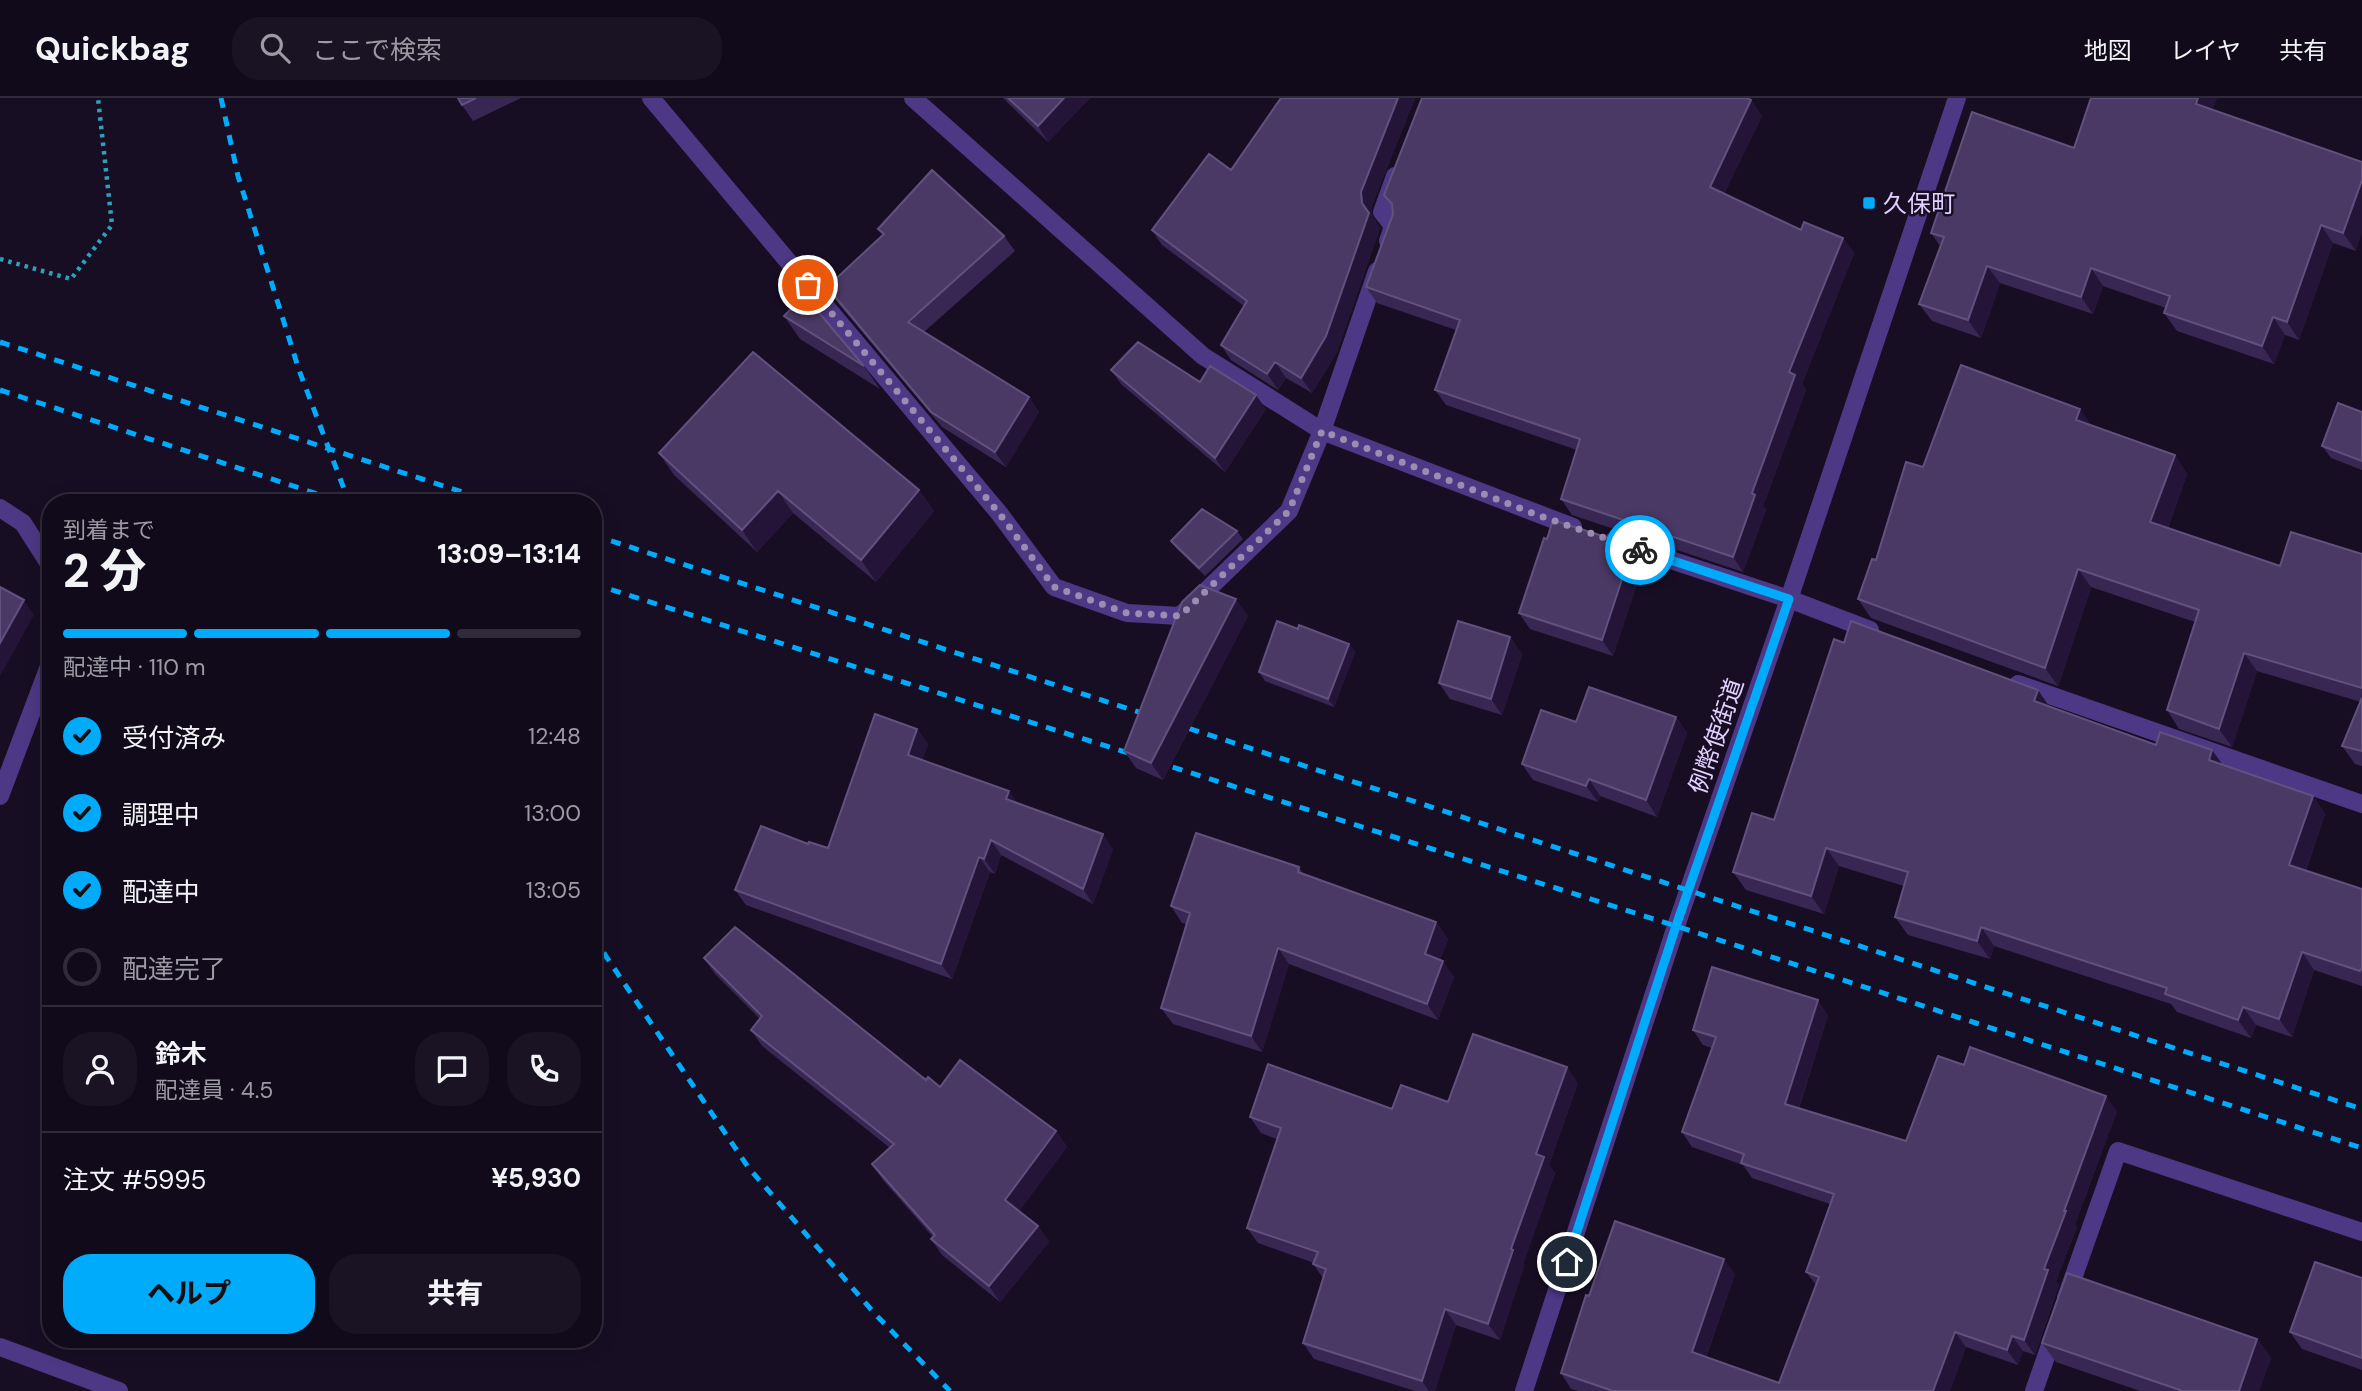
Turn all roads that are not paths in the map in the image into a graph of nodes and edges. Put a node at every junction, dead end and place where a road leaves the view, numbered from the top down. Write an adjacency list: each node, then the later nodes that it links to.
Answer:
1 (651, 98): 5 (street)
2 (912, 98): 5 (street)
3 (1957, 98): 8 (street, 例幣使街道)
4 (1399, 164): 5 (street)
5 (1322, 431): 8 (street)
6 (0, 508): 7 (street)
7 (42, 553)
8 (1789, 599): 9 (street); 17 (street, 例幣使街道)
9 (1889, 636)
10 (2001, 678): 13 (street)
11 (42, 684): 12 (street)
12 (0, 796)
13 (2362, 804)
14 (2362, 1232): 18 (street)
15 (0, 1347): 16 (street)
16 (119, 1391)
17 (1524, 1391)
18 (2034, 1391)

